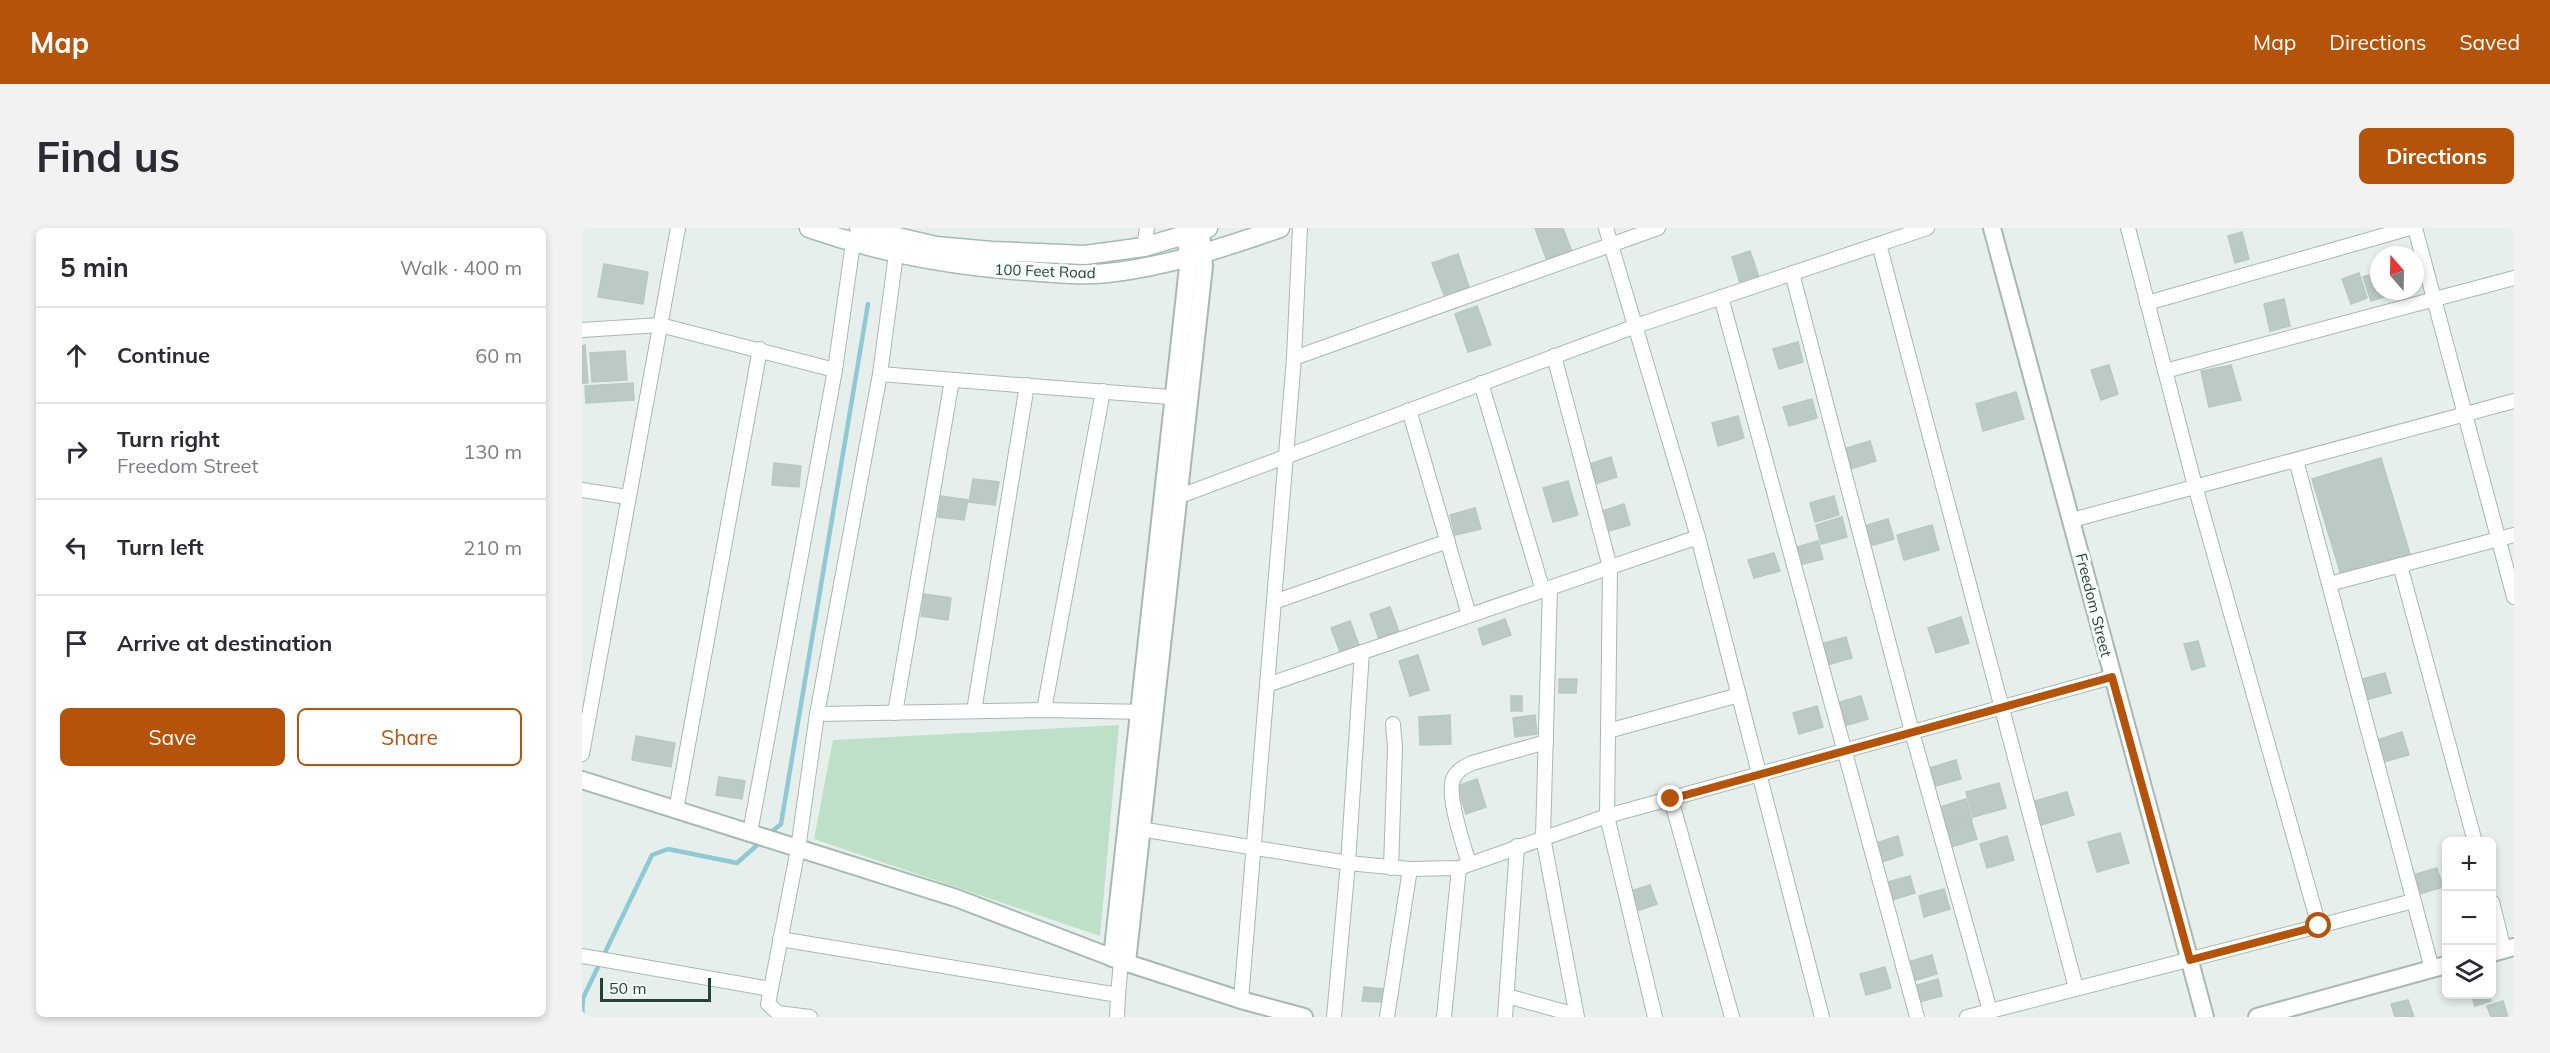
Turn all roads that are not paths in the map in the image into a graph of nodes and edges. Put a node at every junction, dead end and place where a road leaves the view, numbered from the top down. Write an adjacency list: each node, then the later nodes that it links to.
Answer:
1 (678, 228): 25 (street)
2 (809, 228): 14 (main road, 100 Feet Road)
3 (1147, 228): 17 (street)
4 (1280, 228): 18 (main road, 100 Feet Road)
5 (1300, 228): 30 (street)
6 (1606, 228): 16 (street)
7 (1658, 228): 16 (street)
8 (1926, 228): 15 (street)
9 (1992, 228): 49 (street, Freedom Street)
10 (2410, 228): 24 (street)
11 (2415, 228): 23 (street)
12 (2131, 229): 24 (street)
13 (1198, 231): 17 (main road, 100 Feet Road); 18 (street)
14 (856, 236): 17 (main road, 100 Feet Road); 19 (main road, 100 Feet Road); 31 (street)
15 (1879, 244): 20 (street); 65 (street)
16 (1611, 245): 26 (street); 30 (street)
17 (1144, 247)
18 (1196, 253): 19 (main road, 100 Feet Road); 38 (street)
19 (896, 254): 33 (street)
20 (1792, 273): 22 (street); 73 (street)
21 (2514, 278): 23 (street)
22 (1721, 297): 26 (street); 75 (street)
23 (2434, 300): 32 (street); 41 (street)
24 (2147, 303): 32 (street)
25 (660, 325): 27 (street); 28 (street); 46 (street)
26 (1636, 326): 29 (street); 51 (street)
27 (582, 330)
28 (760, 349): 31 (street); 80 (street)
29 (1554, 356): 35 (street); 55 (street)
30 (1294, 358): 42 (street)
31 (835, 370): 83 (street)
32 (2165, 371): 44 (street)
33 (880, 374): 34 (street); 70 (street)
34 (952, 380): 36 (street); 68 (street)
35 (1481, 383): 40 (street); 57 (street)
36 (1027, 385): 37 (street); 67 (street)
37 (1103, 391): 38 (street); 66 (street)
38 (1181, 398): 47 (street); 48 (street)
39 (2514, 401): 41 (street)
40 (1409, 410): 42 (street); 53 (street)
41 (2465, 414): 43 (street); 52 (street)
42 (1286, 455): 47 (street); 59 (street)
43 (2296, 460): 44 (street); 56 (street)
44 (2196, 486): 49 (street); 95 (street)
45 (582, 490): 46 (street)
46 (627, 497): 76 (street)
47 (1178, 497): 48 (street); 69 (street)
48 (1162, 503): 69 (street)
49 (2072, 520): 62 (street, Freedom Street)
50 (2514, 535): 52 (street)
51 (1698, 537): 55 (street); 64 (street)
52 (2498, 539): 54 (street); 58 (street)
53 (1448, 541): 59 (street); 60 (street)
54 (2400, 565): 56 (street); 85 (street)
55 (1610, 567): 57 (street); 72 (street)
56 (2329, 584): 93 (street)
57 (1546, 590): 60 (street); 74 (street)
58 (2514, 597)
59 (1274, 602): 63 (street)
60 (1469, 615): 61 (street)
61 (1362, 652): 63 (street); 89 (street)
62 (2112, 677): 65 (street); 100 (street, Freedom Street)
63 (1267, 685): 87 (street)
64 (1739, 695): 72 (street); 77 (street)
65 (2002, 707): 73 (street); 102 (street)
66 (1044, 710): 67 (street); 69 (street)
67 (974, 711): 68 (street)
68 (895, 712): 70 (street)
69 (1147, 712): 82 (street)
70 (817, 714): 88 (street)
71 (1392, 724): 91 (street)
72 (1608, 731): 81 (street)
73 (1912, 732): 75 (street); 107 (street)
74 (1545, 742): 84 (street); 90 (street)
75 (1845, 749): 77 (street); 119 (street)
76 (582, 754)
77 (1760, 774): 79 (street); 118 (street)
78 (582, 780): 80 (street)
79 (1671, 799): 81 (street); 117 (street)
80 (676, 810): 83 (street)
81 (1607, 816): 84 (street); 116 (street)
82 (1134, 828): 87 (street); 99 (street)
83 (750, 833): 88 (street)
84 (1543, 837): 86 (street); 108 (street)
85 (2474, 837)
86 (1517, 846): 90 (street); 105 (street)
87 (1254, 847): 89 (street); 106 (street)
88 (798, 849): 96 (street); 99 (street)
89 (1348, 864): 91 (street); 112 (street)
90 (1464, 866): 92 (street); 114 (street)
91 (1391, 868): 92 (street)
92 (1410, 869): 113 (street)
93 (2414, 901): 95 (street); 101 (street)
94 (2496, 919): 97 (street)
95 (2319, 926): 100 (street)
96 (780, 939): 103 (street); 104 (street)
97 (2503, 950)
98 (582, 956): 103 (street)
99 (1120, 960): 104 (street); 106 (street)
100 (2190, 960): 102 (street); 121 (street, Freedom Street)
101 (2439, 967): 122 (street)
102 (2076, 988): 107 (street)
103 (770, 989): 109 (street)
104 (1118, 995): 110 (street)
105 (1507, 996): 108 (street); 115 (street)
106 (1241, 1000): 111 (street)
107 (1990, 1011): 120 (street)
108 (1576, 1016)
109 (810, 1017)
110 (1116, 1017)
111 (1304, 1017)
112 (1334, 1017)
113 (1387, 1017)
114 (1444, 1017)
115 (1505, 1017)
116 (1655, 1017)
117 (1732, 1017)
118 (1822, 1017)
119 (1917, 1017)
120 (1967, 1017)
121 (2205, 1017)
122 (2257, 1017)

